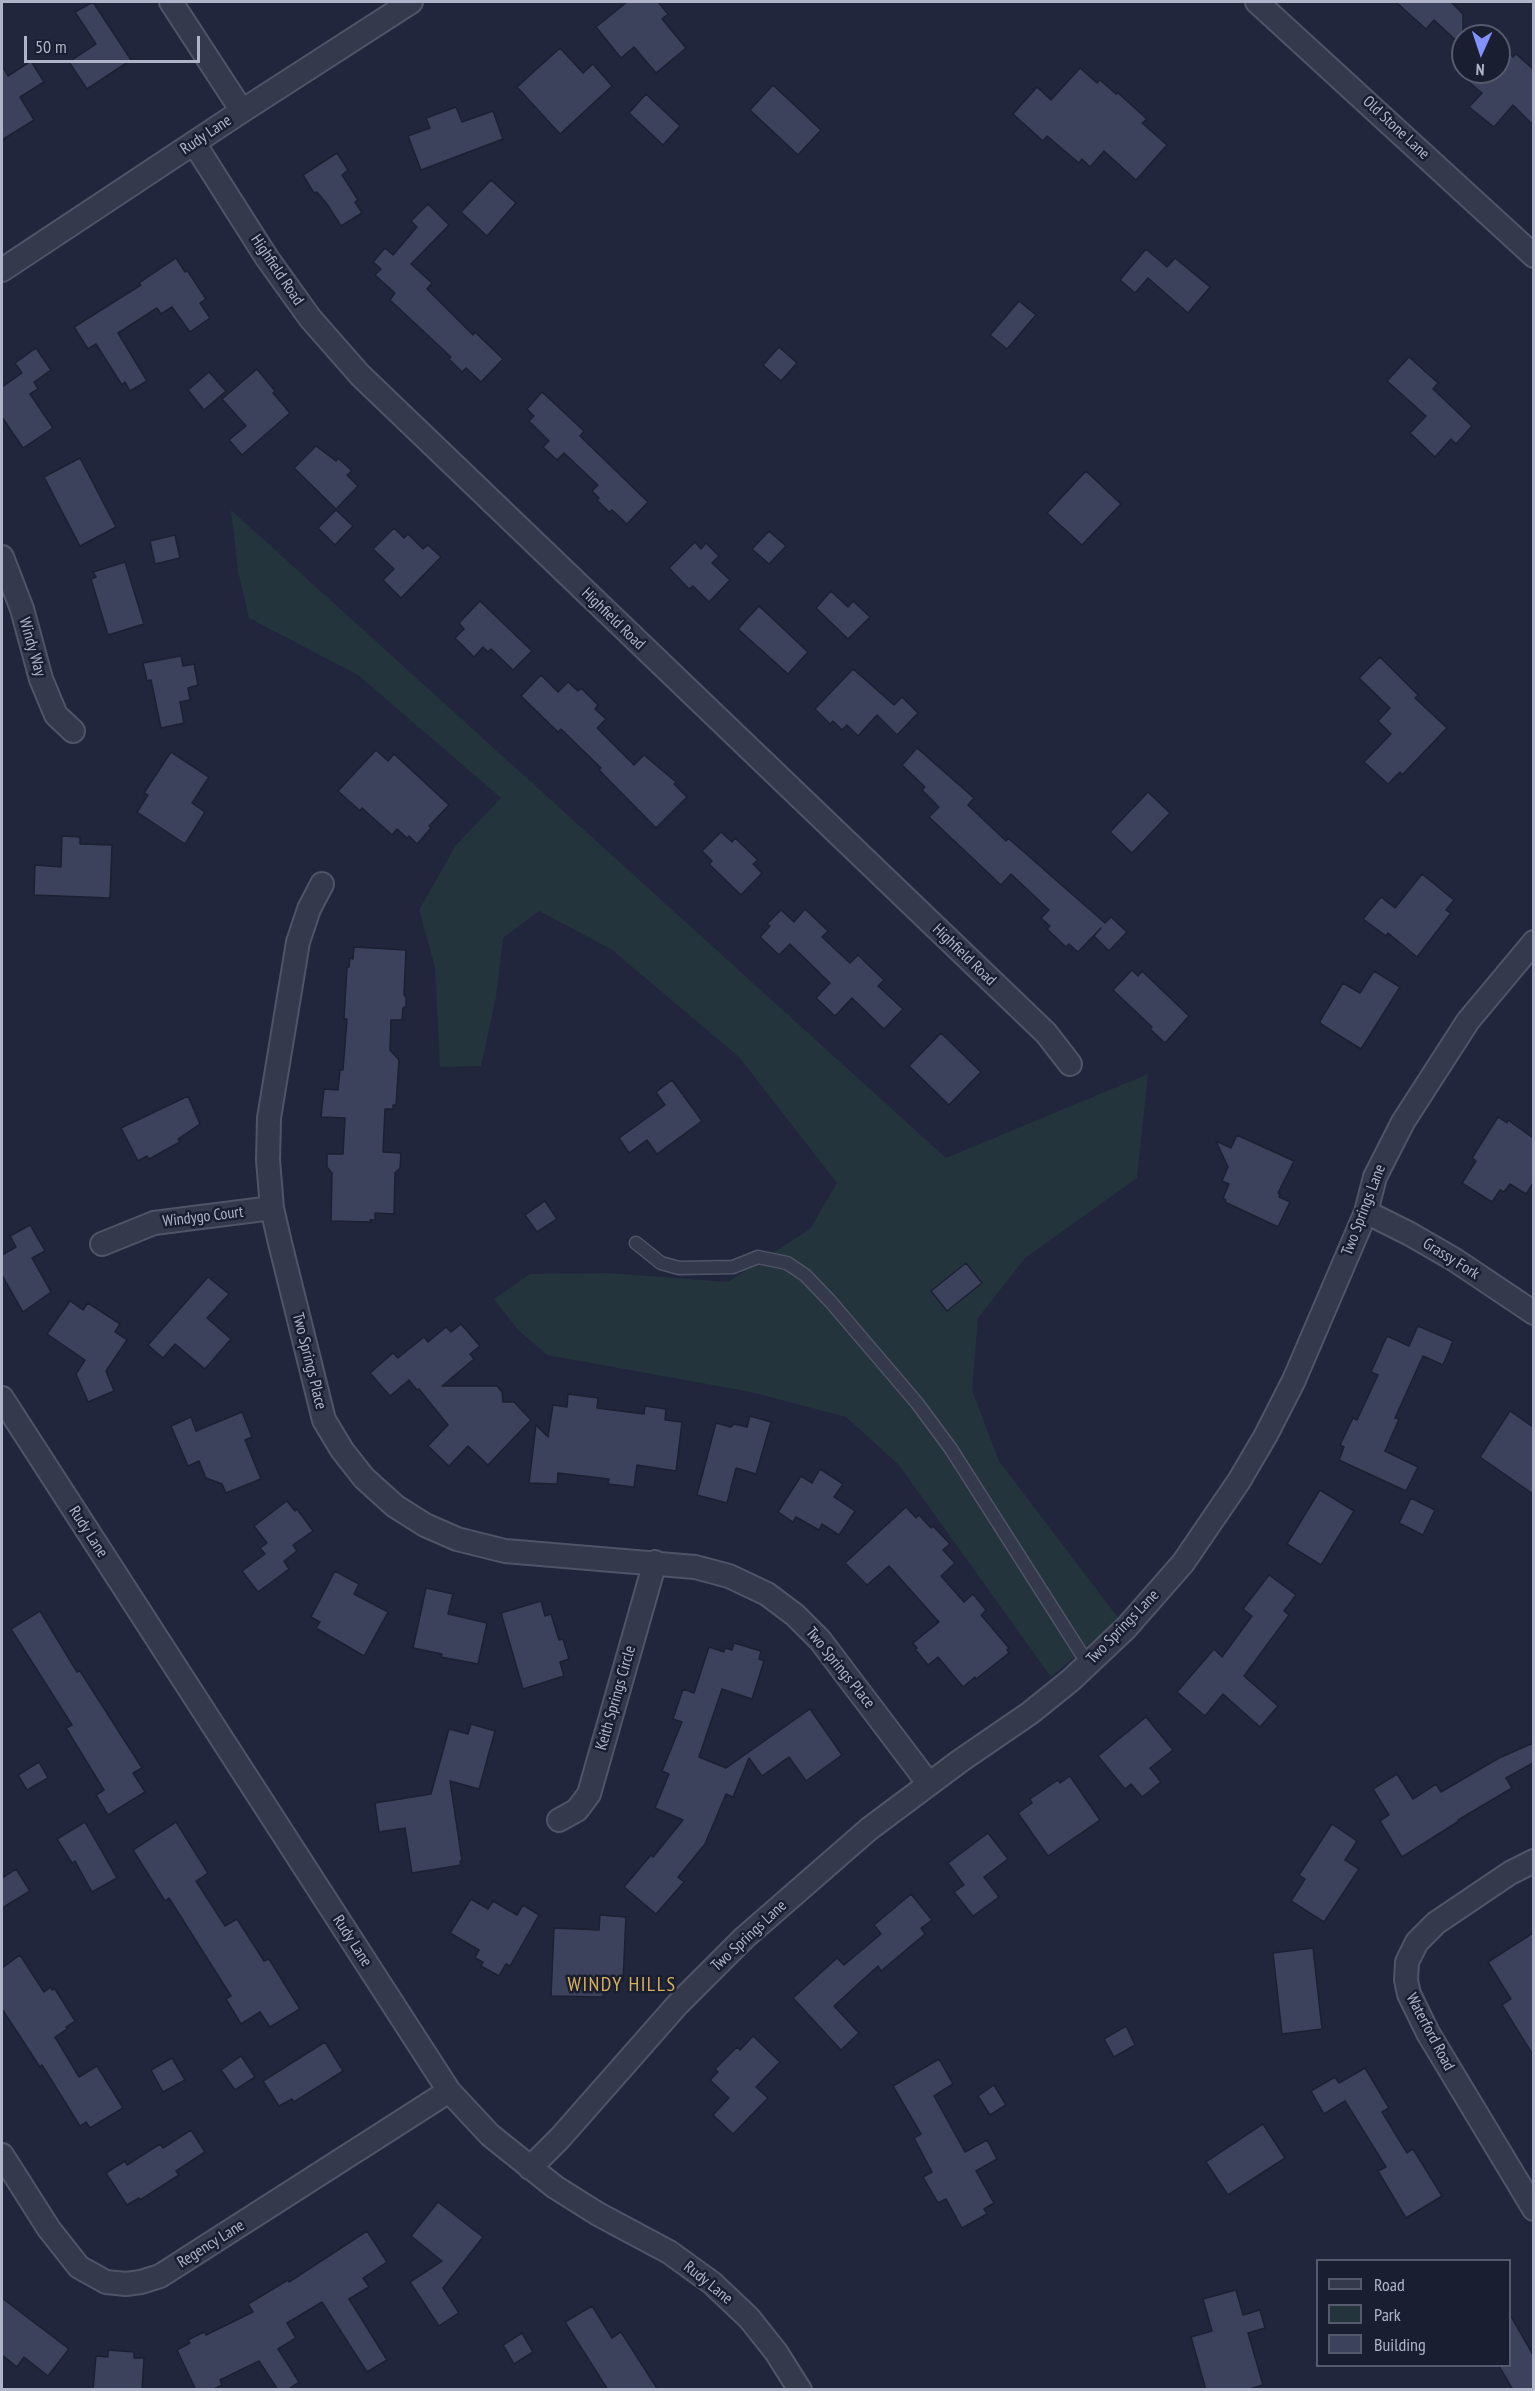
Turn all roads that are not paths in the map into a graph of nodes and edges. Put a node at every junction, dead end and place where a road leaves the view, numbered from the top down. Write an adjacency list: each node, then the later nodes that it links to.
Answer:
1 (171, 2): 4 (street)
2 (411, 2): 4 (street, Rudy Lane)
3 (1257, 2): 6 (street, Old Stone Lane)
4 (242, 111): 5 (street, Rudy Lane)
5 (194, 143): 7 (street, Rudy Lane); 12 (street, Highfield Road)
6 (1533, 256)
7 (2, 270)
8 (2, 557): 9 (street, Windy Way)
9 (73, 731)
10 (322, 884): 13 (street, Two Springs Place)
11 (1533, 942): 14 (street, Two Springs Lane)
12 (1070, 1064)
13 (272, 1208): 16 (street, Windygo Court); 19 (street, Two Springs Place)
14 (1366, 1212): 17 (street, Grassy Fork); 20 (street, Two Springs Lane)
15 (636, 1243): 20 (lane)
16 (102, 1244)
17 (1533, 1313)
18 (2, 1398): 24 (street, Rudy Lane)
19 (655, 1562): 21 (street, Two Springs Place); 22 (street, Keith Springs Circle)
20 (1088, 1664): 21 (street, Two Springs Lane)
21 (929, 1784): 26 (street, Two Springs Lane)
22 (559, 1820)
23 (1533, 1861): 27 (street, Waterford Road)
24 (449, 2091): 25 (street, Regency Lane); 26 (street, Rudy Lane)
25 (2, 2156)
26 (530, 2168): 28 (street, Rudy Lane)
27 (1533, 2209)
28 (800, 2390)

